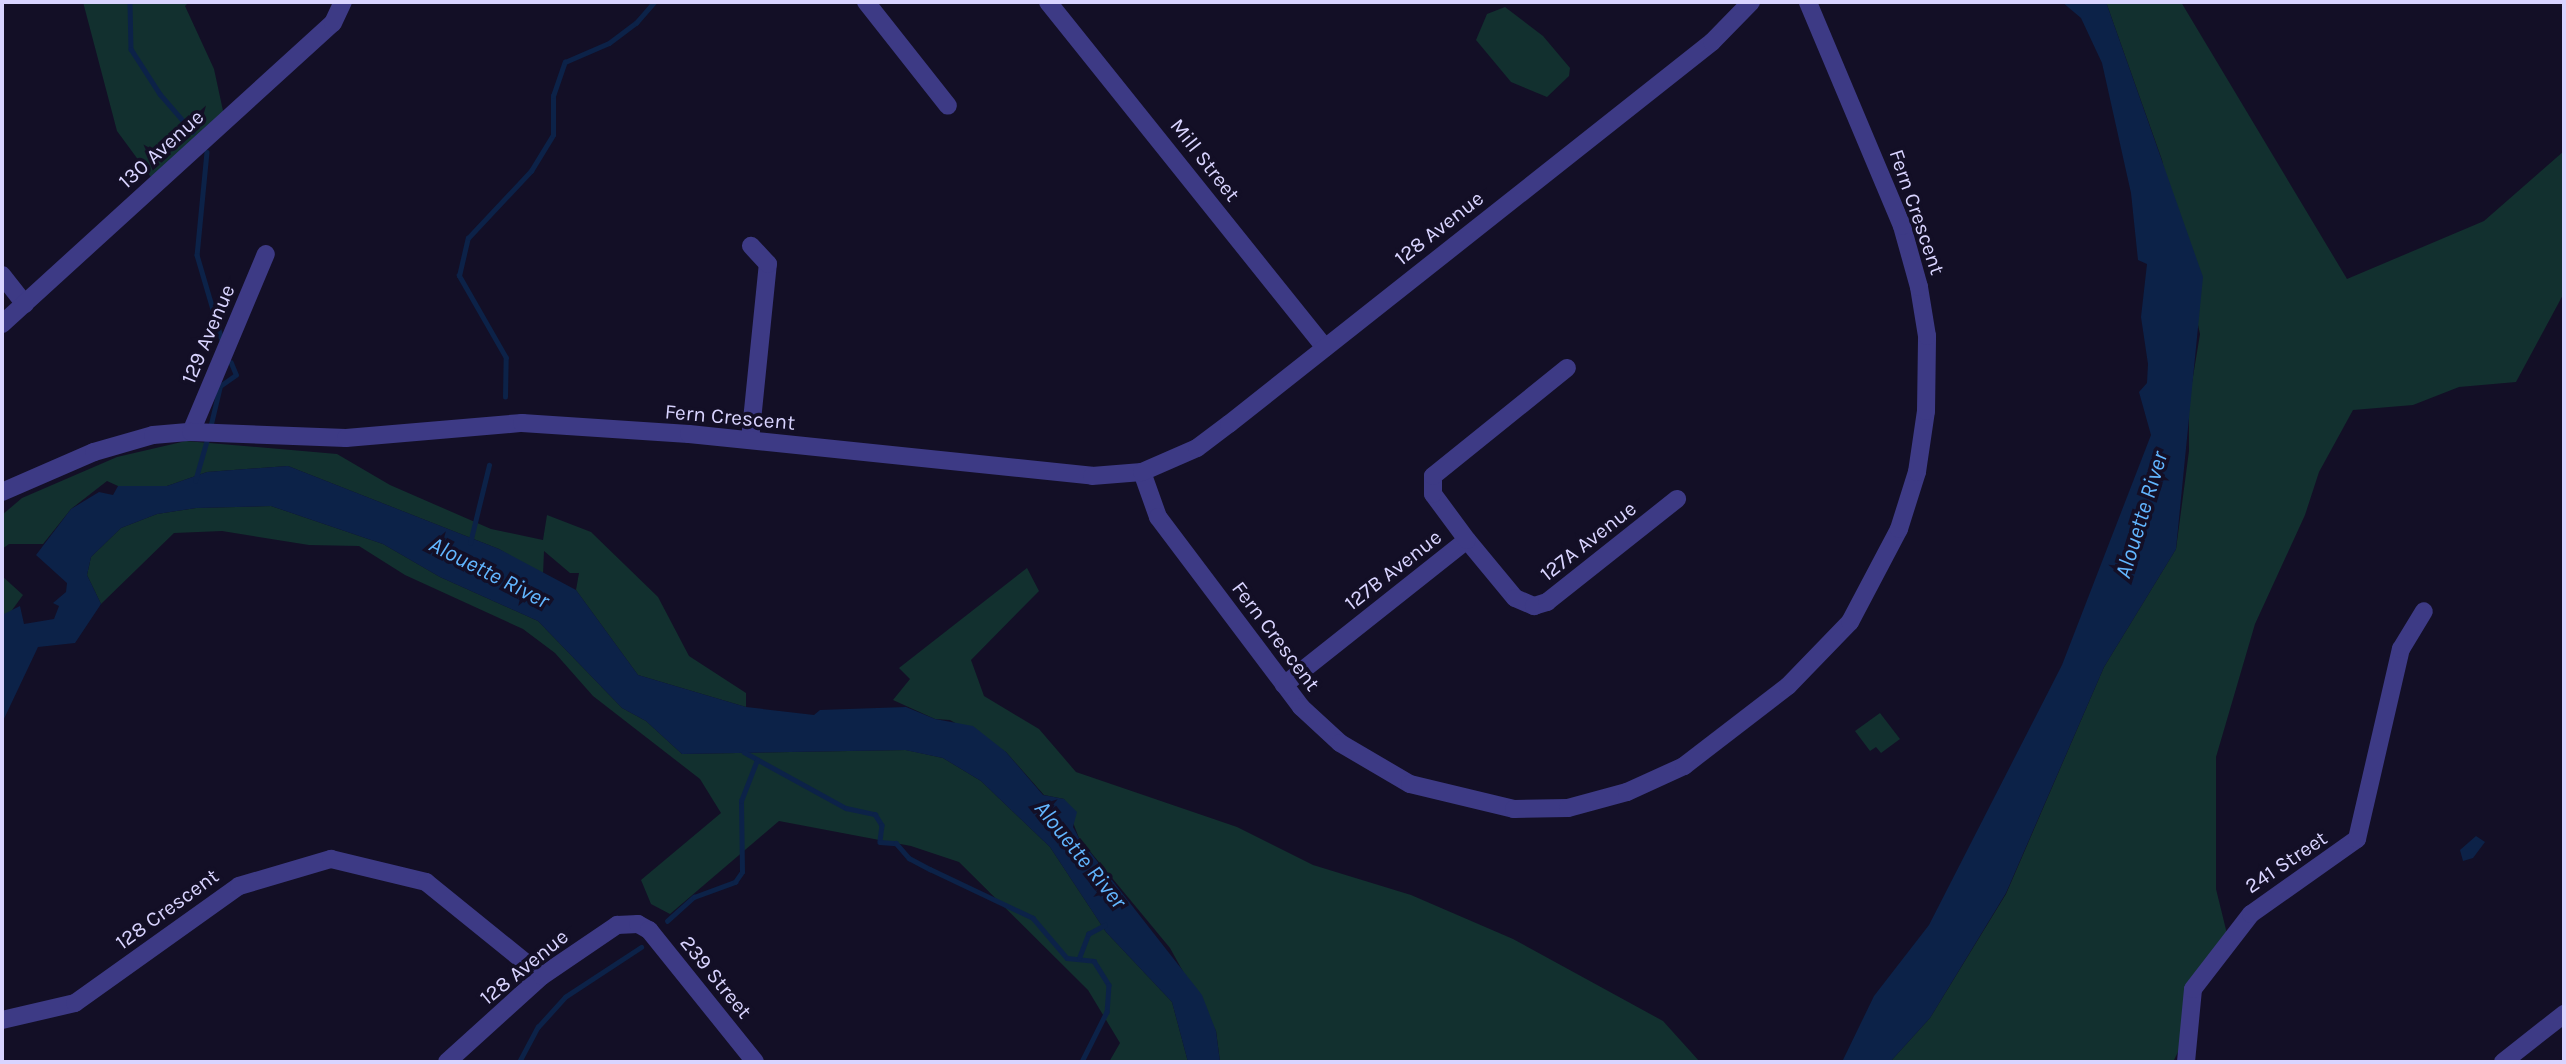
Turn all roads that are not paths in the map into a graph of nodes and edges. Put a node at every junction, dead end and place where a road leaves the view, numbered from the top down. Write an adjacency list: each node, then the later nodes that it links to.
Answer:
1 (343, 2): 10 (street, 130 Avenue)
2 (866, 2): 6 (street)
3 (1048, 2): 12 (street, Mill Street)
4 (1751, 2): 12 (street, 128 Avenue)
5 (1808, 2): 21 (street, Fern Crescent)
6 (948, 106)
7 (751, 246): 15 (street)
8 (266, 254): 14 (street, 129 Avenue)
9 (2, 275): 10 (street)
10 (25, 304): 11 (street, 130 Avenue)
11 (2, 324)
12 (1325, 348): 16 (street, 128 Avenue)
13 (1567, 368): 19 (street, 127B Avenue)
14 (194, 432): 15 (street, Fern Crescent); 17 (street, Fern Crescent)
15 (750, 440): 16 (street, Fern Crescent)
16 (1142, 472): 21 (street, Fern Crescent)
17 (2, 492)
18 (1677, 499): 19 (street, 127A Avenue)
19 (1467, 540): 21 (street, 127B Avenue)
20 (2424, 611): 28 (street, 241 Street)
21 (1284, 685)
22 (638, 924): 23 (street, 128 Avenue); 27 (street, 239 Street)
23 (542, 976): 25 (street, 128 Crescent); 26 (street, 128 Avenue)
24 (2564, 1014): 29 (street)
25 (2, 1020)
26 (447, 1062)
27 (755, 1062)
28 (2186, 1062)
29 (2503, 1062)

